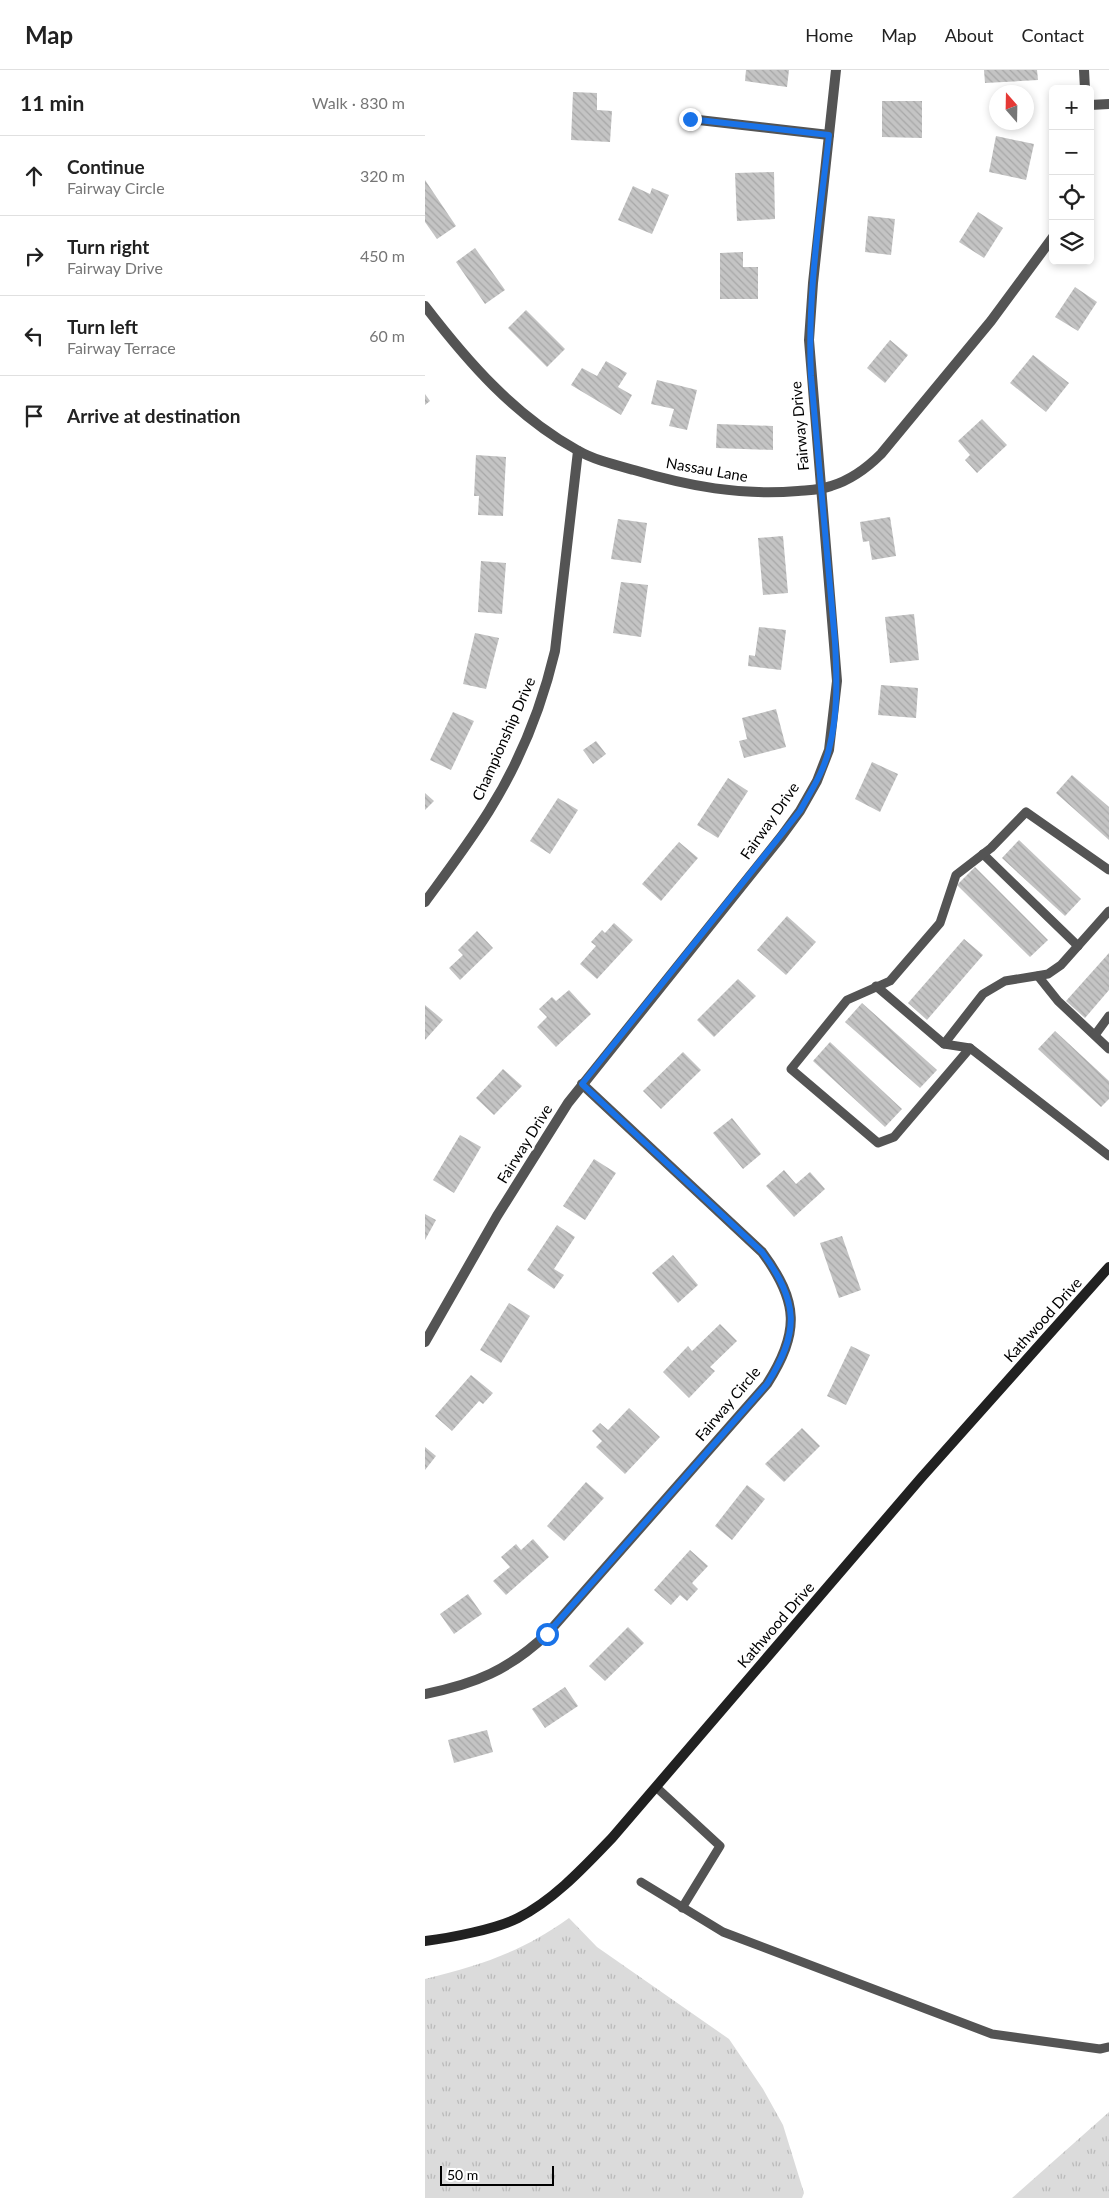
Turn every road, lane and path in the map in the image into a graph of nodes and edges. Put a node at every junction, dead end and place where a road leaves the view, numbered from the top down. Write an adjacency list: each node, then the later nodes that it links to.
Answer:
1 (836, 70): 7 (street, Fairway Drive)
2 (1085, 70): 3 (street)
3 (1085, 85)
4 (1094, 104): 5 (street)
5 (1109, 104)
6 (690, 119): 7 (street)
7 (829, 135): 11 (street, Fairway Drive)
8 (1049, 242): 11 (street, Nassau Lane)
9 (425, 306): 10 (street, Nassau Lane)
10 (578, 451): 11 (street, Nassau Lane); 14 (street, Championship Drive)
11 (820, 489): 24 (street, Fairway Drive)
12 (983, 854): 13 (lane); 16 (lane); 18 (lane)
13 (1109, 870)
14 (425, 902)
15 (1109, 911): 16 (lane)
16 (1078, 946): 17 (lane)
17 (1038, 976): 20 (lane); 21 (lane)
18 (876, 986): 21 (lane); 22 (lane)
19 (1109, 1016): 20 (lane)
20 (1095, 1035): 23 (lane)
21 (944, 1044): 22 (lane)
22 (970, 1048): 25 (lane)
23 (1109, 1049)
24 (582, 1084): 27 (street, Fairway Drive); 28 (street, Fairway Circle)
25 (1109, 1154)
26 (1109, 1267): 29 (street, Kathwood Drive)
27 (425, 1342)
28 (425, 1694)
29 (656, 1788): 31 (lane); 32 (street, Kathwood Drive)
30 (641, 1882): 31 (lane)
31 (683, 1908): 33 (lane)
32 (425, 1941)
33 (1109, 2047)

